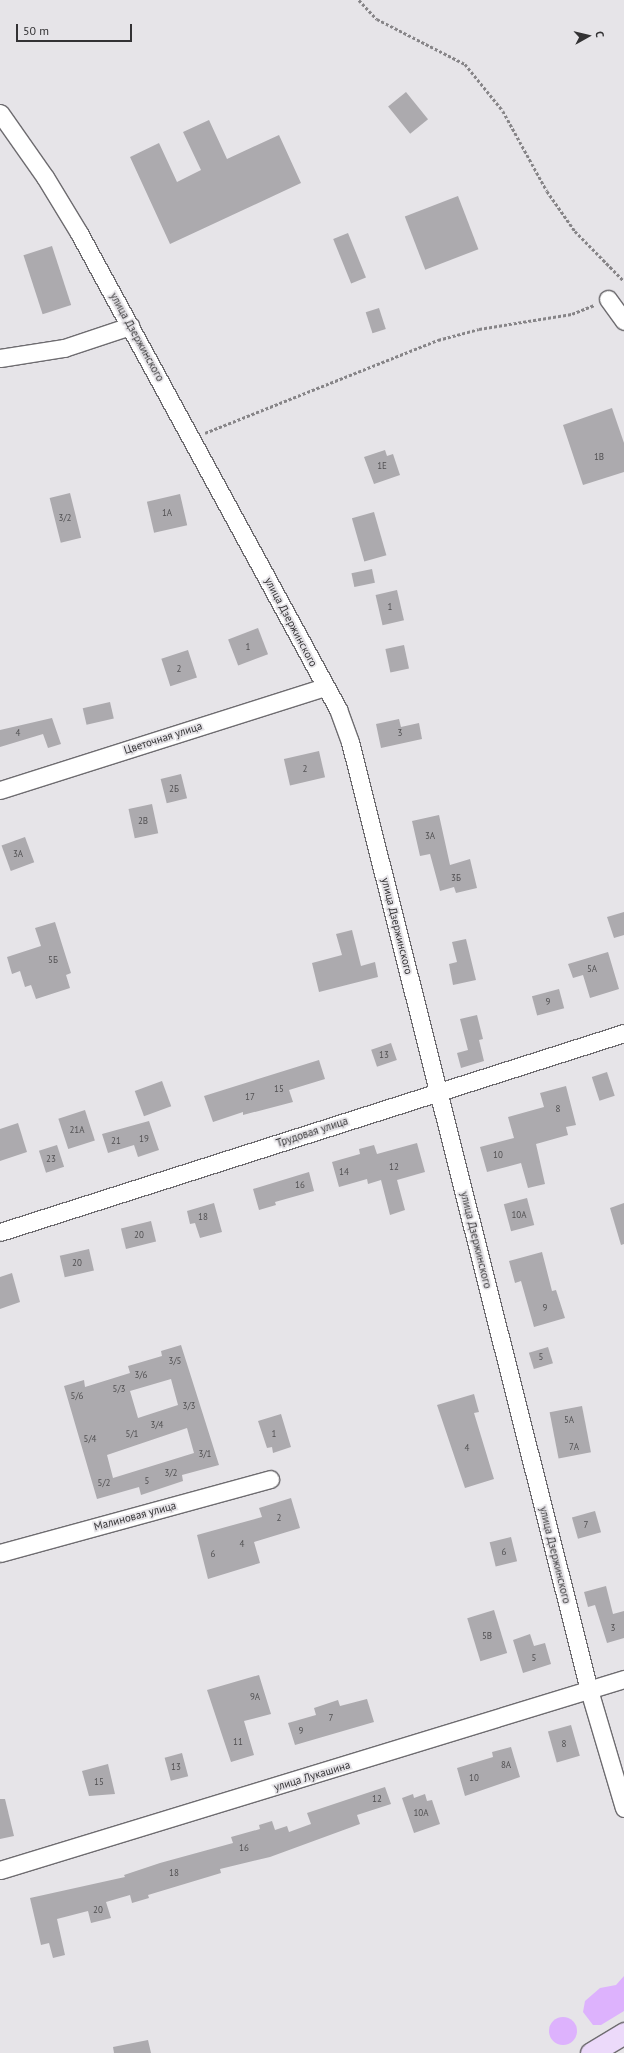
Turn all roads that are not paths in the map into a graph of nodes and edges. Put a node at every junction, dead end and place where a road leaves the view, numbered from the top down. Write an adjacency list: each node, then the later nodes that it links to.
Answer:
1 (0, 113): 4 (street, улица Дзержинского)
2 (608, 298): 3 (street)
3 (624, 321)
4 (130, 326): 5 (street); 6 (street, улица Дзержинского)
5 (0, 358)
6 (325, 687): 7 (street, Цветочная улица); 9 (street, улица Дзержинского)
7 (0, 790)
8 (624, 1032): 9 (street, Трудовая улица)
9 (439, 1092): 10 (street, Трудовая улица); 14 (street, улица Дзержинского)
10 (0, 1232)
11 (270, 1479): 12 (street, Малиновая улица)
12 (0, 1553)
13 (624, 1679): 14 (street, улица Лукашина)
14 (589, 1690): 15 (street, улица Дзержинского); 16 (street, улица Лукашина)
15 (624, 1808)
16 (0, 1870)
17 (624, 2033): 18 (main road)
18 (591, 2053)

